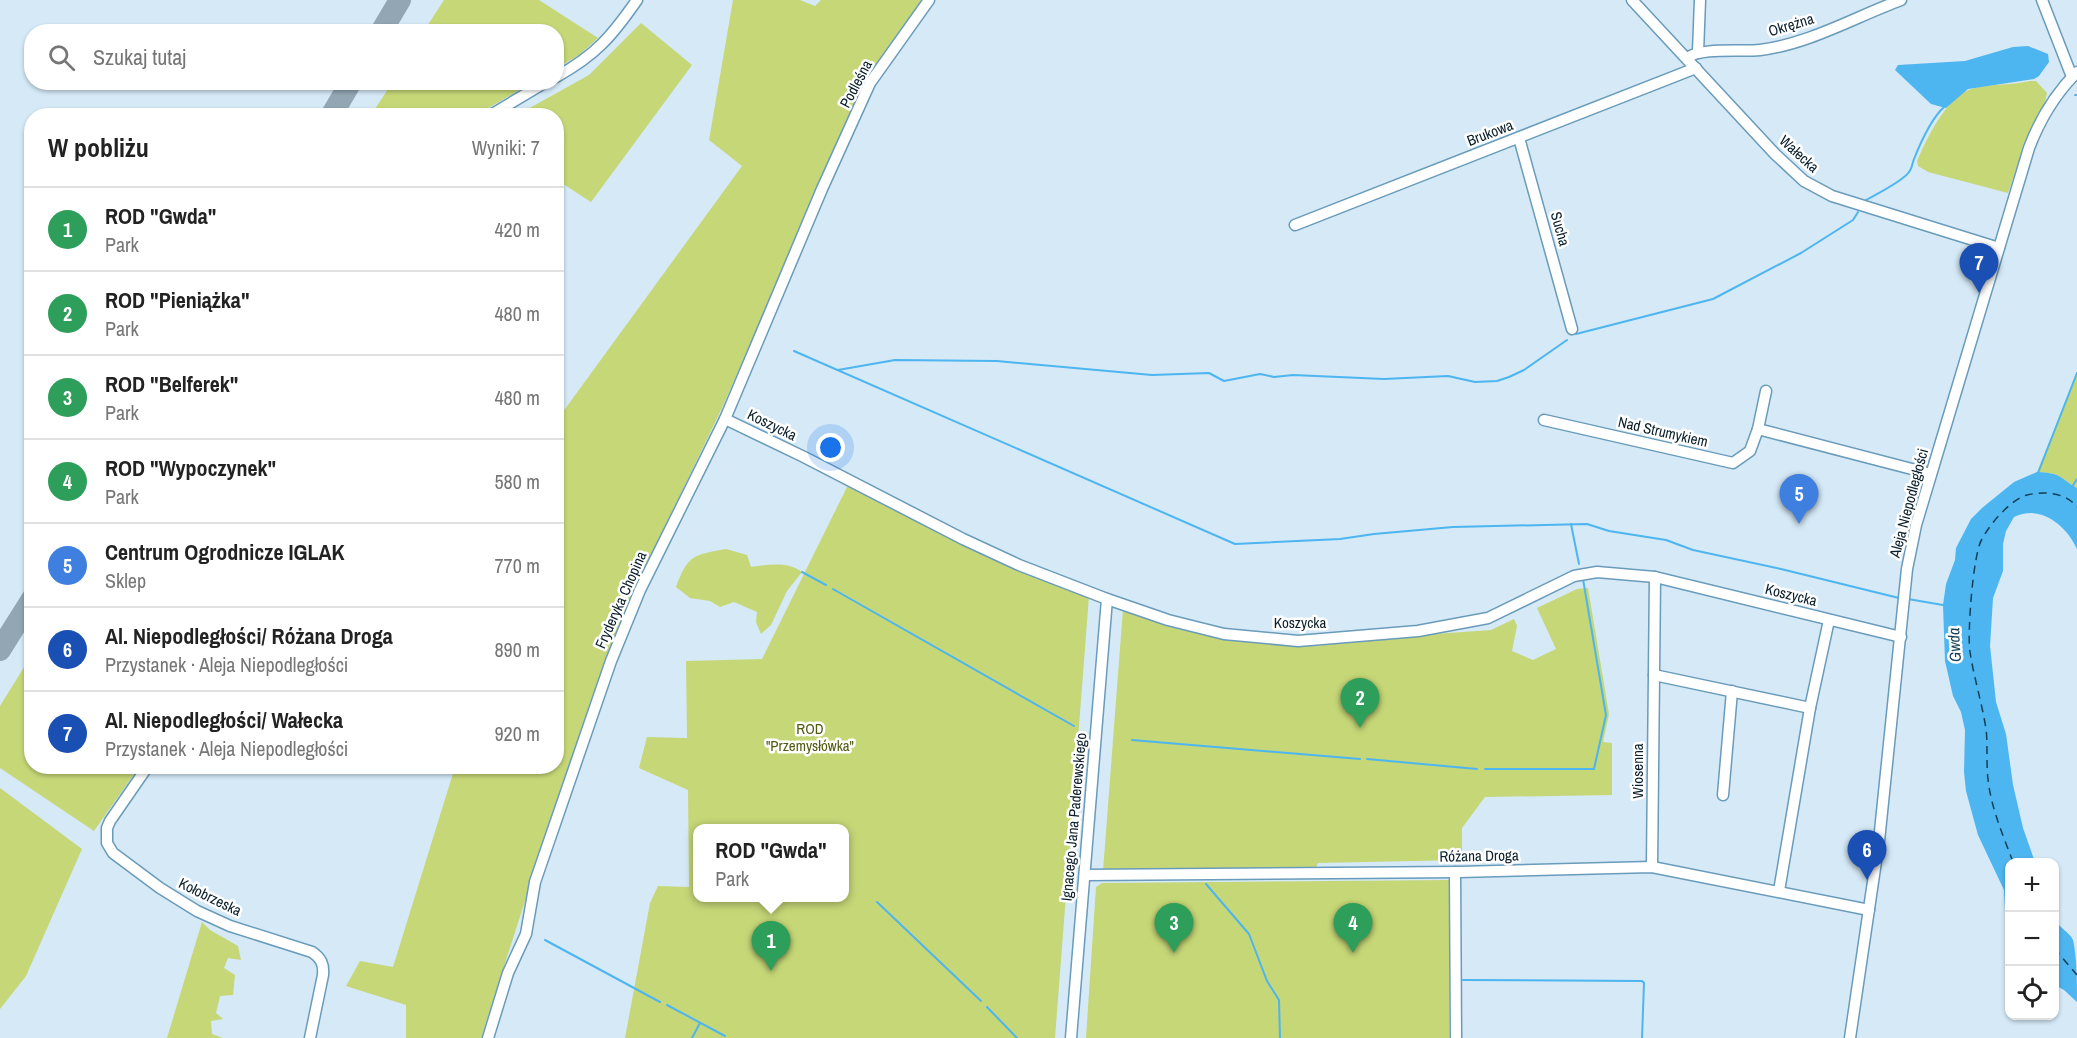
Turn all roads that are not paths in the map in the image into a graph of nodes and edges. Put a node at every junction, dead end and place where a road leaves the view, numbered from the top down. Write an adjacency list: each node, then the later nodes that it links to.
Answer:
1 (637, 0): 10 (street)
2 (929, 0): 15 (street, Podleśna)
3 (1632, 0): 8 (street, Wałecka)
4 (1700, 0): 7 (street)
5 (1901, 0): 7 (street, Okrężna)
6 (2042, 0): 11 (street)
7 (1698, 52): 8 (street, Okrężna)
8 (1687, 58): 9 (street, Wałecka)
9 (1696, 68): 14 (street, Brukowa); 17 (street, Wałecka)
10 (564, 72)
11 (2075, 74): 17 (street, Aleja Niepodległości)
12 (533, 90): 13 (street)
13 (502, 108)
14 (1519, 138): 16 (street, Brukowa); 18 (street, Sucha)
15 (822, 189): 20 (street, Fryderyka Chopina)
16 (1295, 225)
17 (1999, 248): 23 (street, Aleja Niepodległości)
18 (1572, 328)
19 (1766, 391): 22 (street, Nad Strumykiem)
20 (725, 419): 25 (street, Koszycka); 39 (street, Fryderyka Chopina)
21 (1544, 420): 22 (street, Nad Strumykiem)
22 (1758, 429): 23 (street)
23 (1931, 474): 27 (street, Aleja Niepodległości)
24 (1655, 578): 25 (street, Koszycka); 26 (street, Koszycka); 28 (street, Wiosenna)
25 (1107, 599): 35 (street, Ignacego Jana Paderewskiego)
26 (1829, 620): 27 (street, Koszycka); 30 (street)
27 (1901, 637): 37 (street, Aleja Niepodległości)
28 (1654, 675): 29 (street); 33 (street, Wiosenna)
29 (1732, 691): 30 (street); 32 (street)
30 (1809, 708): 36 (street)
31 (142, 774): 38 (street, Kołobrzeska)
32 (1723, 795)
33 (1652, 867): 34 (street, Różana Droga); 36 (street, Różana Droga)
34 (1455, 872): 35 (street, Różana Droga); 41 (street)
35 (1085, 876): 40 (street, Ignacego Jana Paderewskiego)
36 (1779, 891): 37 (street, Różana Droga)
37 (1869, 910): 42 (street, Aleja Niepodległości)
38 (310, 1038)
39 (488, 1038)
40 (1071, 1038)
41 (1456, 1038)
42 (1850, 1038)

